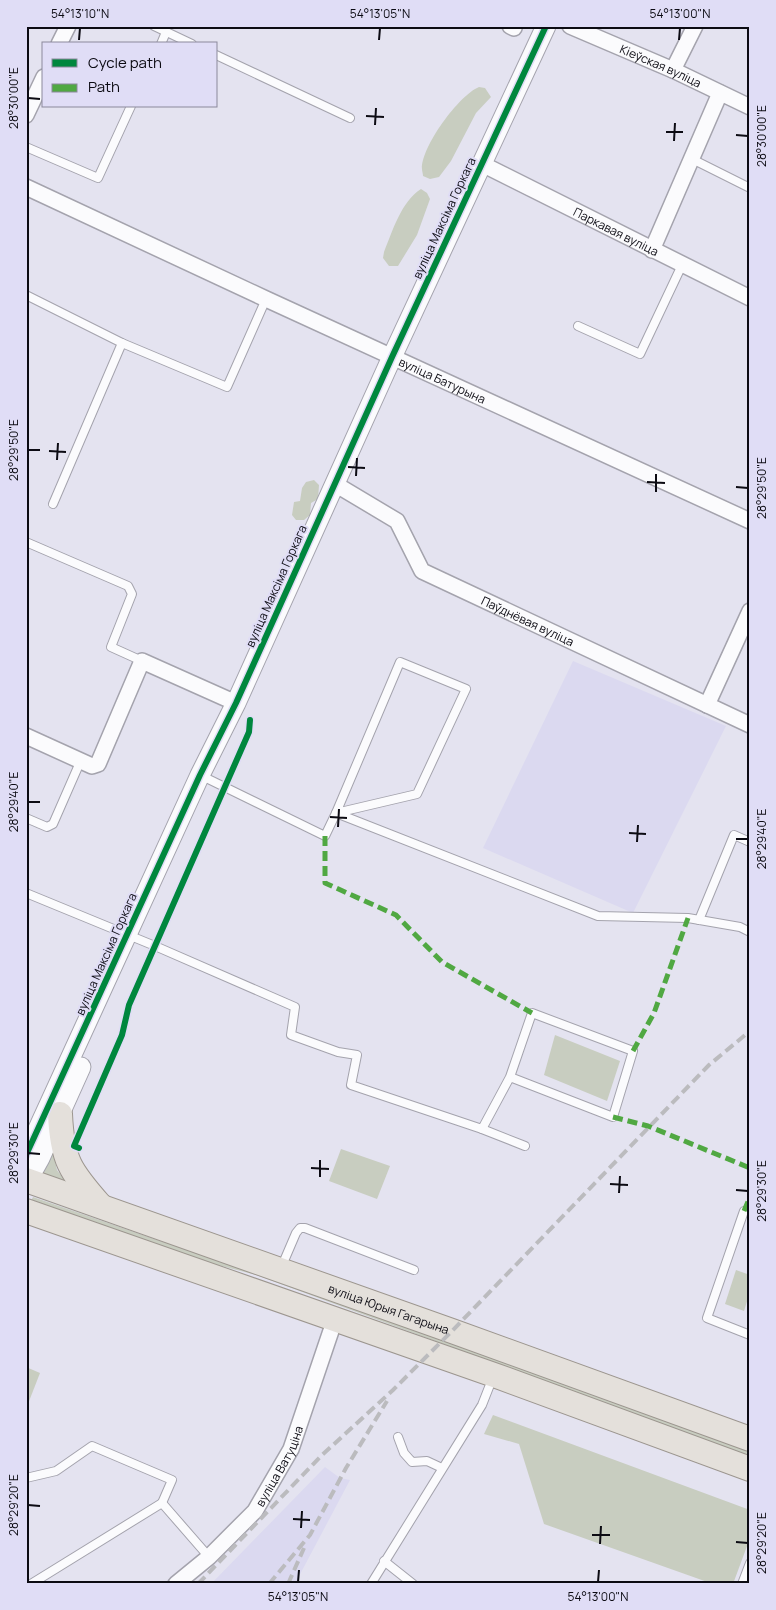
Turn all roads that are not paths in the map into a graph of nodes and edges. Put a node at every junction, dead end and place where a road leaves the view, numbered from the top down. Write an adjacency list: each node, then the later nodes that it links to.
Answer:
1 (68, 26): 7 (street)
2 (154, 26): 6 (lane)
3 (546, 26): 20 (street, вуліца Максіма Горкага)
4 (570, 26): 11 (street, Кіеўская вуліца)
5 (695, 26): 11 (street)
6 (166, 32): 8 (lane); 9 (lane)
7 (61, 42)
8 (162, 42)
9 (188, 42)
10 (218, 56): 17 (lane)
11 (673, 70): 13 (street, Кіеўская вуліца)
12 (42, 81): 16 (street)
13 (720, 93): 14 (street, Кіеўская вуліца); 19 (street)
14 (750, 107)
15 (130, 108): 18 (lane)
16 (26, 115)
17 (350, 118)
18 (26, 146)
19 (692, 158): 22 (lane); 23 (street)
20 (482, 164): 23 (street, Паркавая вуліца); 30 (street, вуліца Максіма Горкага)
21 (26, 187): 27 (street, вуліца Батурына)
22 (750, 188)
23 (652, 250): 24 (street, Паркавая вуліца)
24 (682, 265): 26 (street, Паркавая вуліца); 28 (lane)
25 (26, 295): 29 (lane)
26 (750, 298)
27 (266, 299): 29 (lane); 30 (street, вуліца Батурына)
28 (578, 326)
29 (122, 343): 32 (lane)
30 (392, 357): 31 (street, вуліца Максіма Горкага); 33 (street, вуліца Батурына)
31 (335, 484): 37 (street, вуліца Максіма Горкага); 38 (street, Паўднёвая вуліца)
32 (53, 504)
33 (750, 521)
34 (26, 542): 36 (lane)
35 (750, 610): 38 (street)
36 (142, 662): 37 (street); 41 (street)
37 (236, 703): 42 (street, вуліца Максіма Горкага)
38 (707, 705): 39 (street, Паўднёвая вуліца)
39 (750, 725)
40 (26, 736): 41 (street)
41 (86, 763): 44 (lane)
42 (205, 778): 43 (lane); 49 (street, вуліца Максіма Горкага)
43 (336, 813): 43 (lane); 47 (lane)
44 (26, 818)
45 (750, 842): 47 (lane)
46 (26, 893): 49 (lane)
47 (699, 920): 48 (lane)
48 (750, 932)
49 (133, 937): 51 (street, вуліца Максіма Горкага); 52 (lane); 54 (street, вуліца Максіма Горкага)
50 (510, 1077): 50 (lane); 52 (lane)
51 (60, 1114): 55 (street, вуліца Максіма Горкага); 56 (main road)
52 (482, 1128): 53 (lane)
53 (526, 1146)
54 (26, 1155)
55 (27, 1181): 56 (main road, вуліца Юрыя Гагарына)
56 (101, 1206): 59 (main road, вуліца Юрыя Гагарына)
57 (744, 1210): 62 (lane)
58 (26, 1211): 61 (main road)
59 (281, 1270): 60 (lane); 65 (main road, вуліца Юрыя Гагарына)
60 (414, 1270)
61 (335, 1319): 63 (main road); 70 (street, вуліца Ватуціна)
62 (750, 1335)
63 (494, 1375): 66 (lane); 67 (main road)
64 (398, 1437): 66 (lane)
65 (750, 1439)
66 (442, 1468): 71 (lane)
67 (750, 1469)
68 (26, 1478): 69 (lane)
69 (162, 1503): 70 (lane); 73 (lane)
70 (210, 1557): 74 (street, вуліца Ватуціна)
71 (384, 1561): 75 (lane); 76 (lane)
72 (750, 1563): 77 (lane)
73 (32, 1584)
74 (176, 1584)
75 (371, 1584)
76 (413, 1584)
77 (742, 1584)

